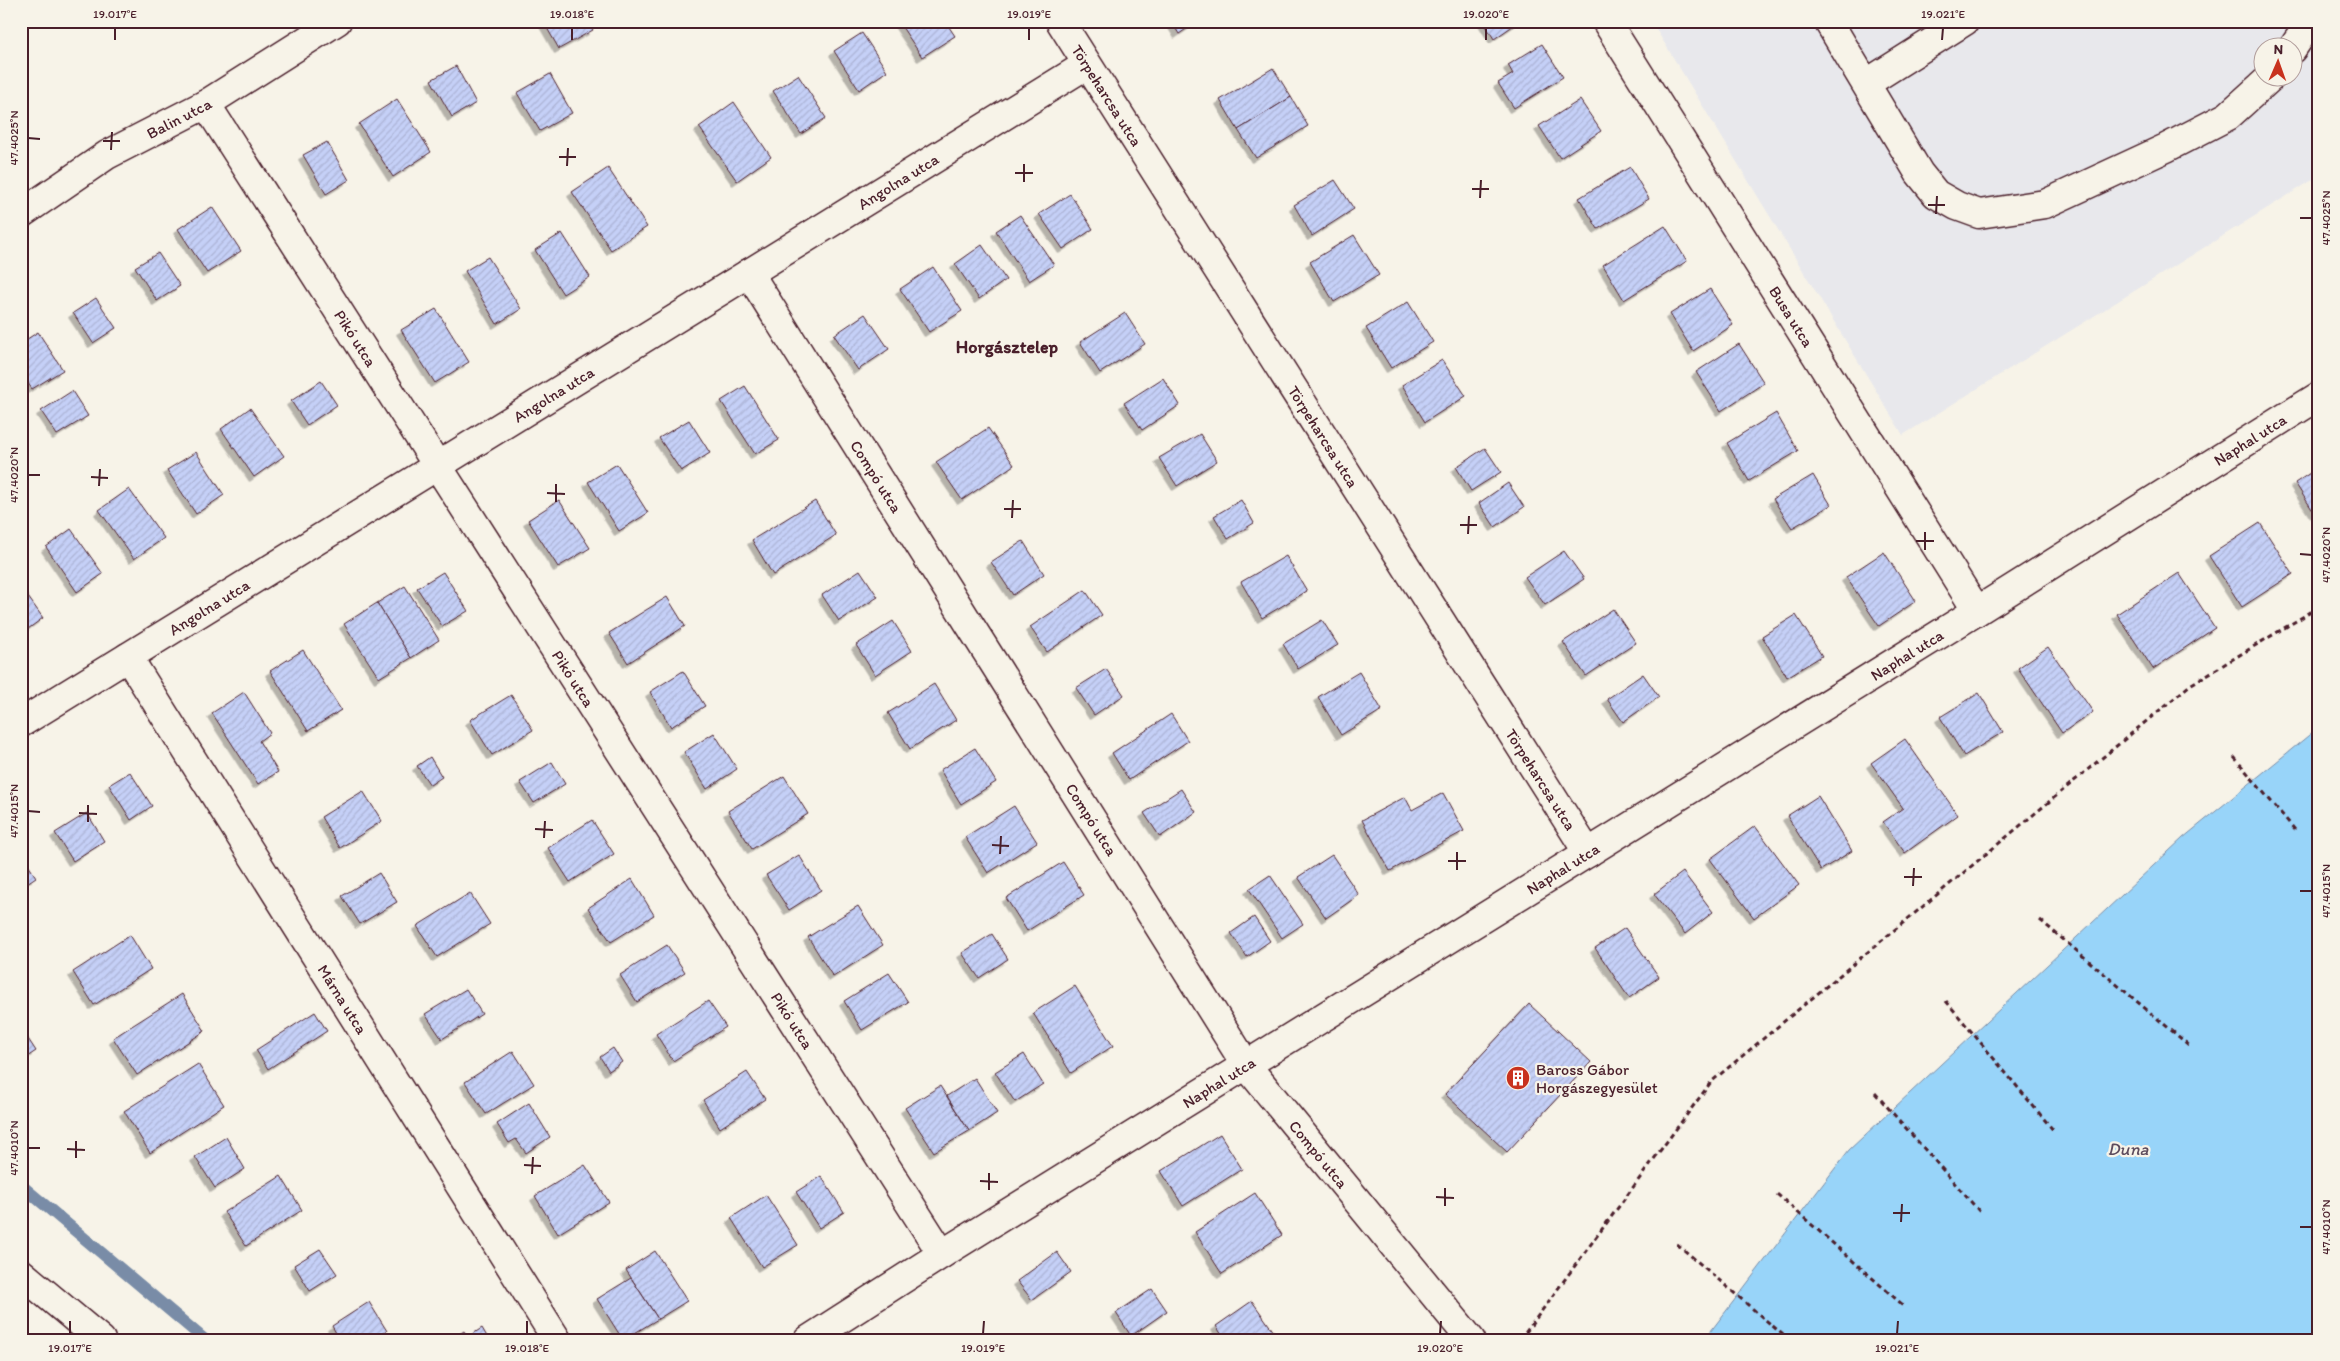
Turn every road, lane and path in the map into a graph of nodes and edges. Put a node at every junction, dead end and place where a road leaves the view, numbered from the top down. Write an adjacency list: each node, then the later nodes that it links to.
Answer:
1 (337, 21): 11 (street, Balin utca)
2 (1060, 21): 8 (street, Törpeharcsa utca)
3 (1606, 21): 17 (street, Busa utca)
4 (1828, 21): 9 (street)
5 (1965, 21): 9 (street)
6 (2311, 21): 7 (street)
7 (2299, 38)
8 (1086, 65): 13 (street, Angolna utca); 22 (street, Törpeharcsa utca)
9 (1867, 83): 10 (street)
10 (2259, 88)
11 (206, 104): 12 (street, Balin utca); 15 (street, Pikó utca)
12 (21, 214)
13 (749, 273): 15 (street, Angolna utca); 26 (street, Compó utca)
14 (2319, 396): 17 (street, Naphal utca)
15 (437, 466): 18 (street, Angolna utca); 32 (street, Pikó utca)
16 (2319, 607): 39 (path)
17 (1977, 612): 22 (street, Naphal utca)
18 (128, 657): 19 (street, Angolna utca); 36 (street, Márna utca)
19 (21, 724)
20 (2234, 757): 21 (path)
21 (2294, 830)
22 (1588, 853): 26 (street, Naphal utca)
23 (2040, 920): 25 (path)
24 (1946, 1001): 28 (path)
25 (2190, 1046)
26 (1246, 1065): 32 (street, Naphal utca); 38 (street, Compó utca)
27 (1875, 1093): 30 (path)
28 (2054, 1131)
29 (1777, 1194): 34 (path)
30 (1980, 1212)
31 (1677, 1244): 40 (path)
32 (942, 1254): 37 (street, Naphal utca)
33 (21, 1273): 35 (street)
34 (1904, 1306)
35 (101, 1340)
36 (558, 1340)
37 (808, 1340)
38 (1470, 1340)
39 (1520, 1340)
40 (1789, 1340)

